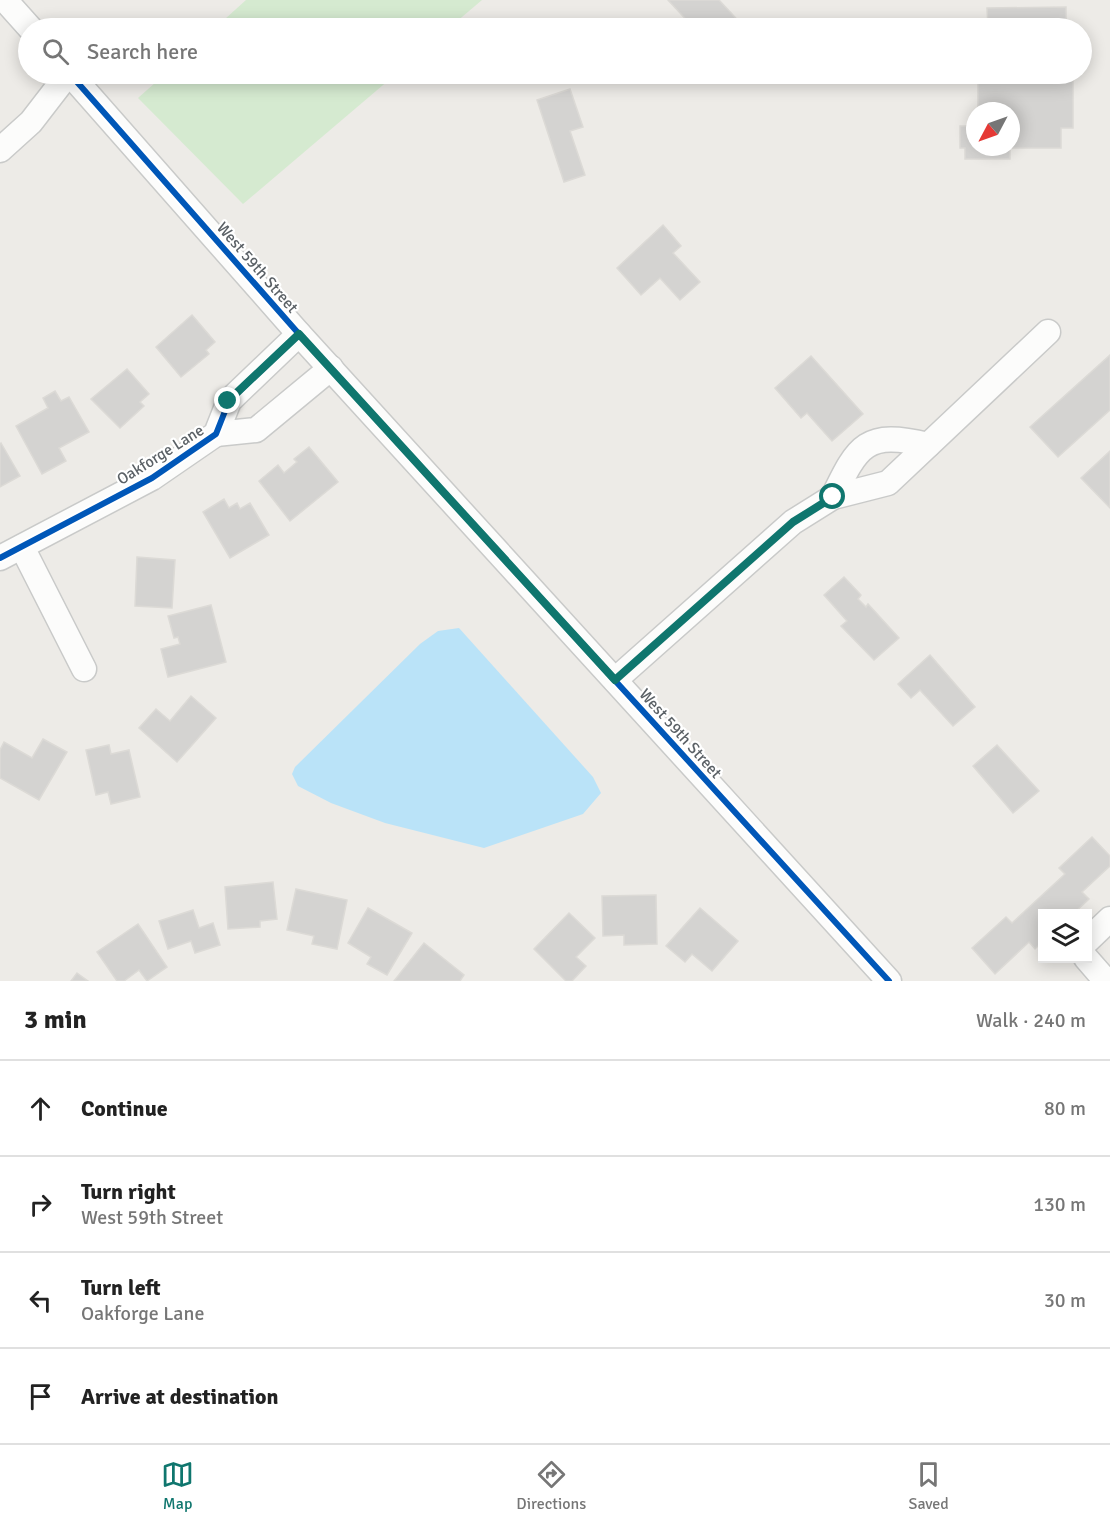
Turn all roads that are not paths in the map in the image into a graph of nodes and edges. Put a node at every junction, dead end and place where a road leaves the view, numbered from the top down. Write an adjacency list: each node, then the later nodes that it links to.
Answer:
1 (4, 0): 2 (street)
2 (21, 18)
3 (61, 84): 5 (street)
4 (78, 84): 7 (street, West 59th Street)
5 (0, 150)
6 (1048, 333): 10 (street)
7 (299, 334): 8 (street, West 59th Street); 9 (street, Oakforge Lane)
8 (331, 368): 9 (street); 15 (street, West 59th Street)
9 (216, 434): 12 (street, Oakforge Lane)
10 (928, 445): 11 (street); 11 (street)
11 (833, 497): 15 (street)
12 (22, 547): 13 (street, Oakforge Lane); 14 (street)
13 (0, 558)
14 (84, 669)
15 (615, 680): 19 (street, West 59th Street)
16 (1110, 919): 17 (street)
17 (1092, 936)
18 (1090, 963): 20 (street)
19 (889, 981)
20 (1106, 981)

